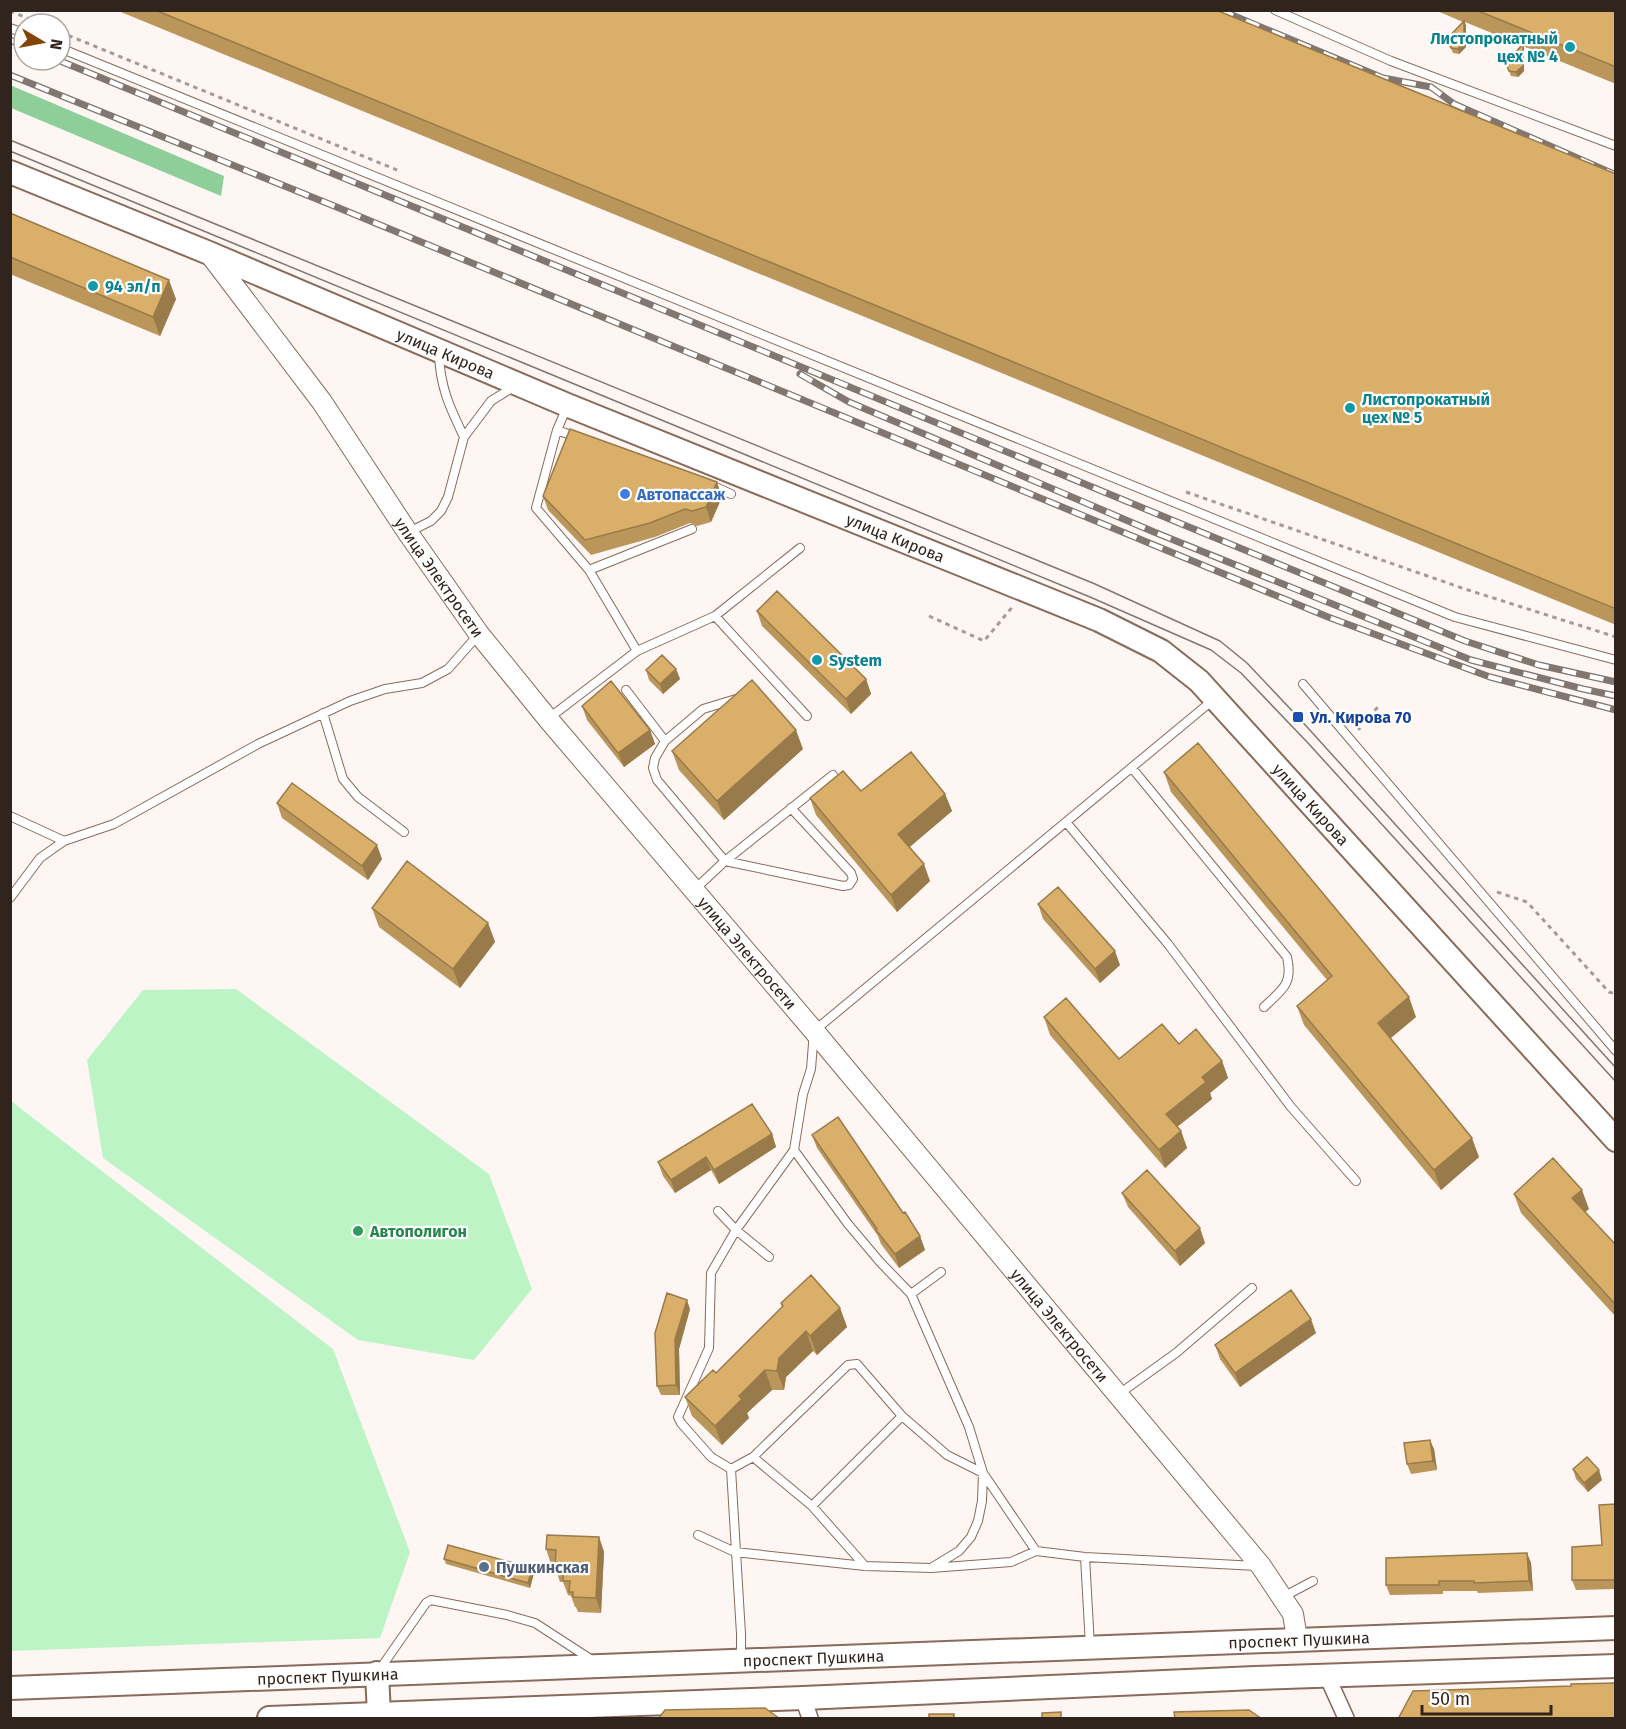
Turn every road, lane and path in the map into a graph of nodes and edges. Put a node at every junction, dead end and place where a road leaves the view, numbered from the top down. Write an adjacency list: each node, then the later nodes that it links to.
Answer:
1 (1275, 10): 4 (lane)
2 (72, 37): 6 (path)
3 (72, 53): 27 (lane)
4 (1616, 147)
5 (10, 172): 7 (main road, улица Кирова)
6 (402, 172)
7 (209, 252): 8 (main road, улица Кирова); 18 (street, улица Электросети)
8 (439, 351): 9 (main road, улица Кирова); 12 (lane)
9 (518, 384): 10 (main road, улица Кирова); 12 (lane)
10 (567, 405): 11 (lane); 14 (main road, улица Кирова)
11 (557, 430): 13 (lane); 20 (lane)
12 (464, 437): 18 (lane)
13 (580, 438)
14 (707, 474): 16 (lane); 31 (main road, улица Кирова)
15 (1184, 492): 25 (path)
16 (731, 494)
17 (692, 529): 20 (lane)
18 (408, 533): 24 (street, улица Электросети)
19 (800, 548): 22 (lane)
20 (589, 570): 26 (lane)
21 (1016, 604): 23 (path)
22 (715, 616): 26 (lane); 34 (lane)
23 (928, 616)
24 (479, 634): 33 (lane); 35 (street, улица Электросети)
25 (1616, 637)
26 (637, 651): 35 (lane)
27 (1616, 660)
28 (1303, 684): 52 (lane)
29 (626, 690): 37 (lane)
30 (747, 696): 37 (lane)
31 (1215, 699): 38 (lane); 53 (main road, улица Кирова)
32 (1378, 707): 36 (path)
33 (323, 713): 43 (lane); 44 (lane)
34 (807, 716)
35 (548, 719): 47 (street, улица Электросети)
36 (1365, 736)
37 (665, 741): 45 (lane)
38 (1132, 768): 42 (lane); 50 (lane)
39 (833, 775): 40 (lane)
40 (791, 808): 45 (lane); 45 (lane)
41 (10, 816): 44 (lane)
42 (1066, 822): 51 (lane); 55 (lane)
43 (404, 832)
44 (64, 841): 48 (lane)
45 (725, 861): 47 (lane)
46 (1496, 892): 49 (path)
47 (692, 894): 51 (street, улица Электросети)
48 (10, 898)
49 (1616, 994)
50 (1264, 1007)
51 (814, 1031): 54 (lane); 62 (street, улица Электросети)
52 (1616, 1051)
53 (1616, 1140)
54 (795, 1150): 57 (lane); 61 (lane)
55 (1356, 1181)
56 (718, 1211): 57 (lane)
57 (736, 1230): 58 (lane); 65 (lane)
58 (769, 1257)
59 (941, 1272): 61 (lane)
60 (1252, 1288): 62 (lane)
61 (911, 1294): 66 (lane)
62 (1118, 1395): 73 (street, улица Электросети)
63 (902, 1416): 64 (lane); 66 (lane); 67 (lane)
64 (753, 1457): 65 (lane); 67 (lane)
65 (731, 1469): 70 (lane)
66 (983, 1473): 69 (lane); 74 (lane)
67 (812, 1506): 72 (lane)
68 (698, 1535): 70 (lane)
69 (1036, 1551): 71 (lane); 74 (lane)
70 (735, 1552): 72 (lane); 80 (lane)
71 (1085, 1557): 73 (lane); 79 (lane)
72 (865, 1566): 74 (lane)
73 (1261, 1566): 76 (street, улица Электросети)
74 (931, 1568)
75 (1313, 1581): 76 (lane)
76 (1282, 1597): 78 (street, улица Электросети)
77 (1616, 1628): 78 (main road, проспект Пушкина)
78 (1297, 1640): 79 (main road, проспект Пушкина)
79 (1090, 1649): 80 (main road, проспект Пушкина)
80 (741, 1661): 82 (main road, проспект Пушкина)
81 (1616, 1666): 84 (main road)
82 (604, 1667): 83 (main road, проспект Пушкина); 83 (lane)
83 (377, 1673): 85 (main road, проспект Пушкина); 87 (main road)
84 (1328, 1676): 86 (main road); 89 (street)
85 (10, 1688)
86 (806, 1708): 87 (main road)
87 (379, 1717): 88 (main road)
88 (269, 1719)
89 (1346, 1719)

